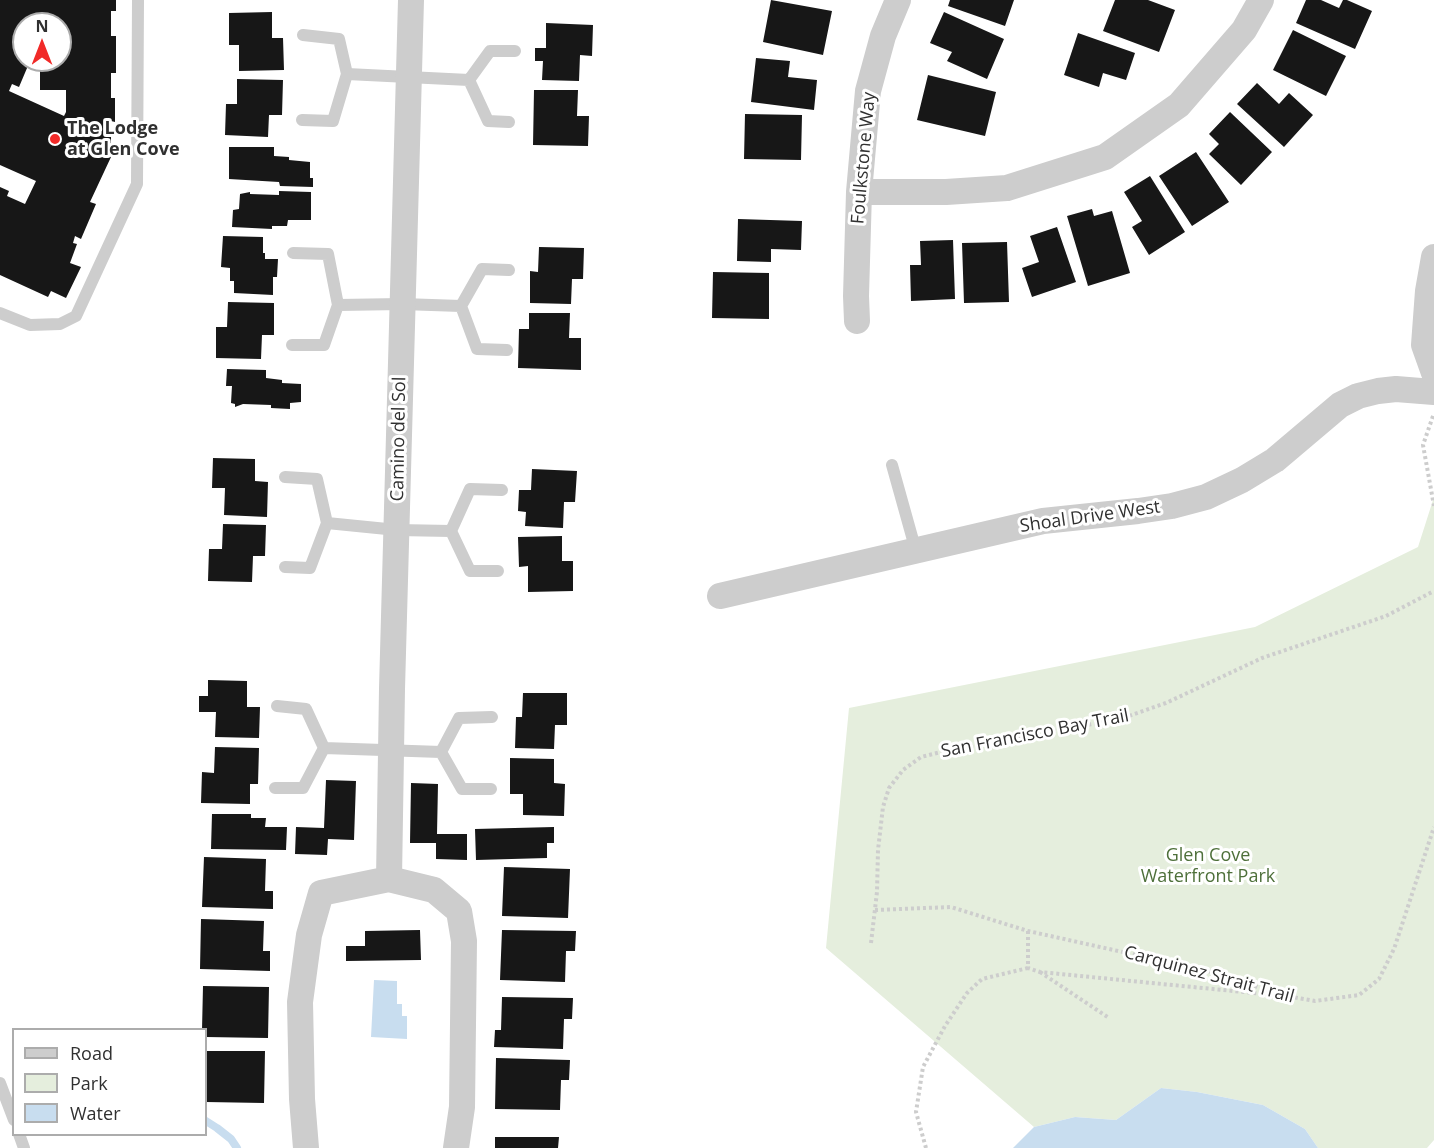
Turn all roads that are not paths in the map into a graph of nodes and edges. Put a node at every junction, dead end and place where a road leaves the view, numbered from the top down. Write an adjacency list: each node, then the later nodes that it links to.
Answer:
1 (138, 0): 19 (lane)
2 (411, 0): 8 (street, Camino del Sol)
3 (898, 0): 12 (street, Foulkstone Way)
4 (1261, 0): 12 (street)
5 (303, 35): 7 (lane)
6 (516, 51): 9 (lane)
7 (347, 74): 8 (lane); 10 (lane)
8 (409, 78): 9 (lane); 16 (street, Camino del Sol)
9 (469, 80): 11 (lane)
10 (302, 120)
11 (509, 122)
12 (859, 192): 20 (street, Foulkstone Way)
13 (293, 253): 17 (lane)
14 (1434, 257): 23 (street)
15 (509, 270): 18 (lane)
16 (402, 304): 17 (lane); 18 (lane); 29 (street, Camino del Sol)
17 (338, 305): 21 (lane)
18 (461, 306): 22 (lane)
19 (0, 313)
20 (857, 321)
21 (292, 345)
22 (507, 350)
23 (1434, 373)
24 (1434, 392): 31 (street, Shoal Drive West)
25 (892, 465): 31 (lane)
26 (285, 477): 28 (lane)
27 (502, 490): 30 (lane)
28 (327, 523): 29 (lane); 32 (lane)
29 (397, 530): 30 (lane); 38 (street, Camino del Sol)
30 (451, 531): 33 (lane)
31 (916, 551): 34 (street, Shoal Drive West)
32 (285, 567)
33 (498, 571)
34 (720, 596)
35 (277, 706): 37 (lane)
36 (492, 717): 39 (lane)
37 (324, 748): 38 (lane); 40 (lane)
38 (391, 750): 39 (lane); 42 (street, Camino del Sol)
39 (441, 752): 41 (lane)
40 (275, 788)
41 (491, 789)
42 (389, 879): 45 (street); 46 (street)
43 (0, 1083): 44 (lane)
44 (12, 1115)
45 (306, 1148)
46 (456, 1148)

